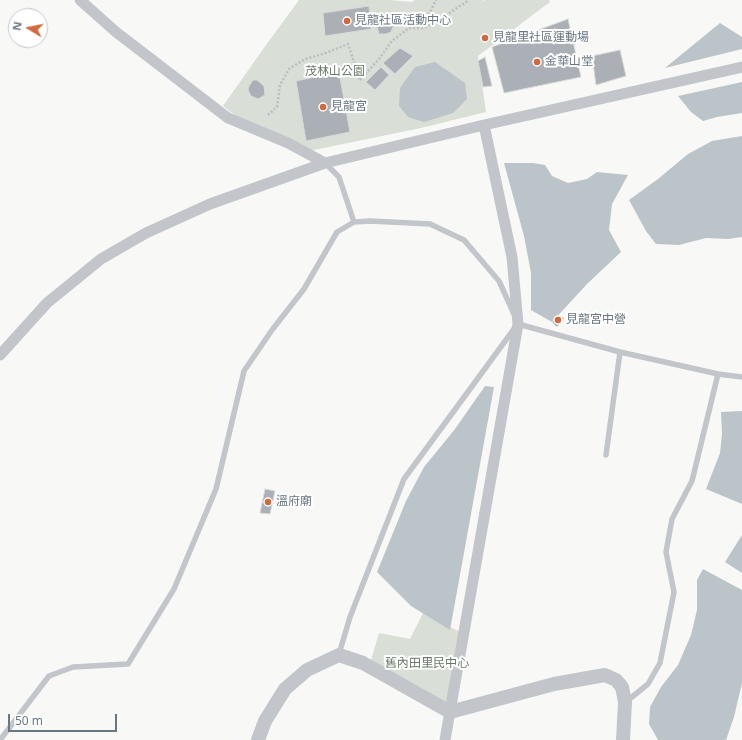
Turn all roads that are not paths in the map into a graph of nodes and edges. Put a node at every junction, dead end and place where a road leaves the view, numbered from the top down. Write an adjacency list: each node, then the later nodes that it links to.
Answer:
1 (81, 0): 4 (street)
2 (742, 67): 3 (street)
3 (484, 125): 4 (street); 6 (street)
4 (326, 163): 5 (lane); 8 (street)
5 (354, 222): 6 (lane); 15 (lane)
6 (518, 324): 7 (lane); 12 (lane); 14 (street)
7 (620, 352): 9 (lane); 11 (lane)
8 (0, 355)
9 (718, 374): 10 (lane); 13 (lane)
10 (742, 377)
11 (606, 455)
12 (339, 655): 14 (street); 16 (street)
13 (625, 702): 14 (street); 18 (street)
14 (450, 712): 17 (street)
15 (0, 740)
16 (258, 740)
17 (445, 740)
18 (623, 740)

